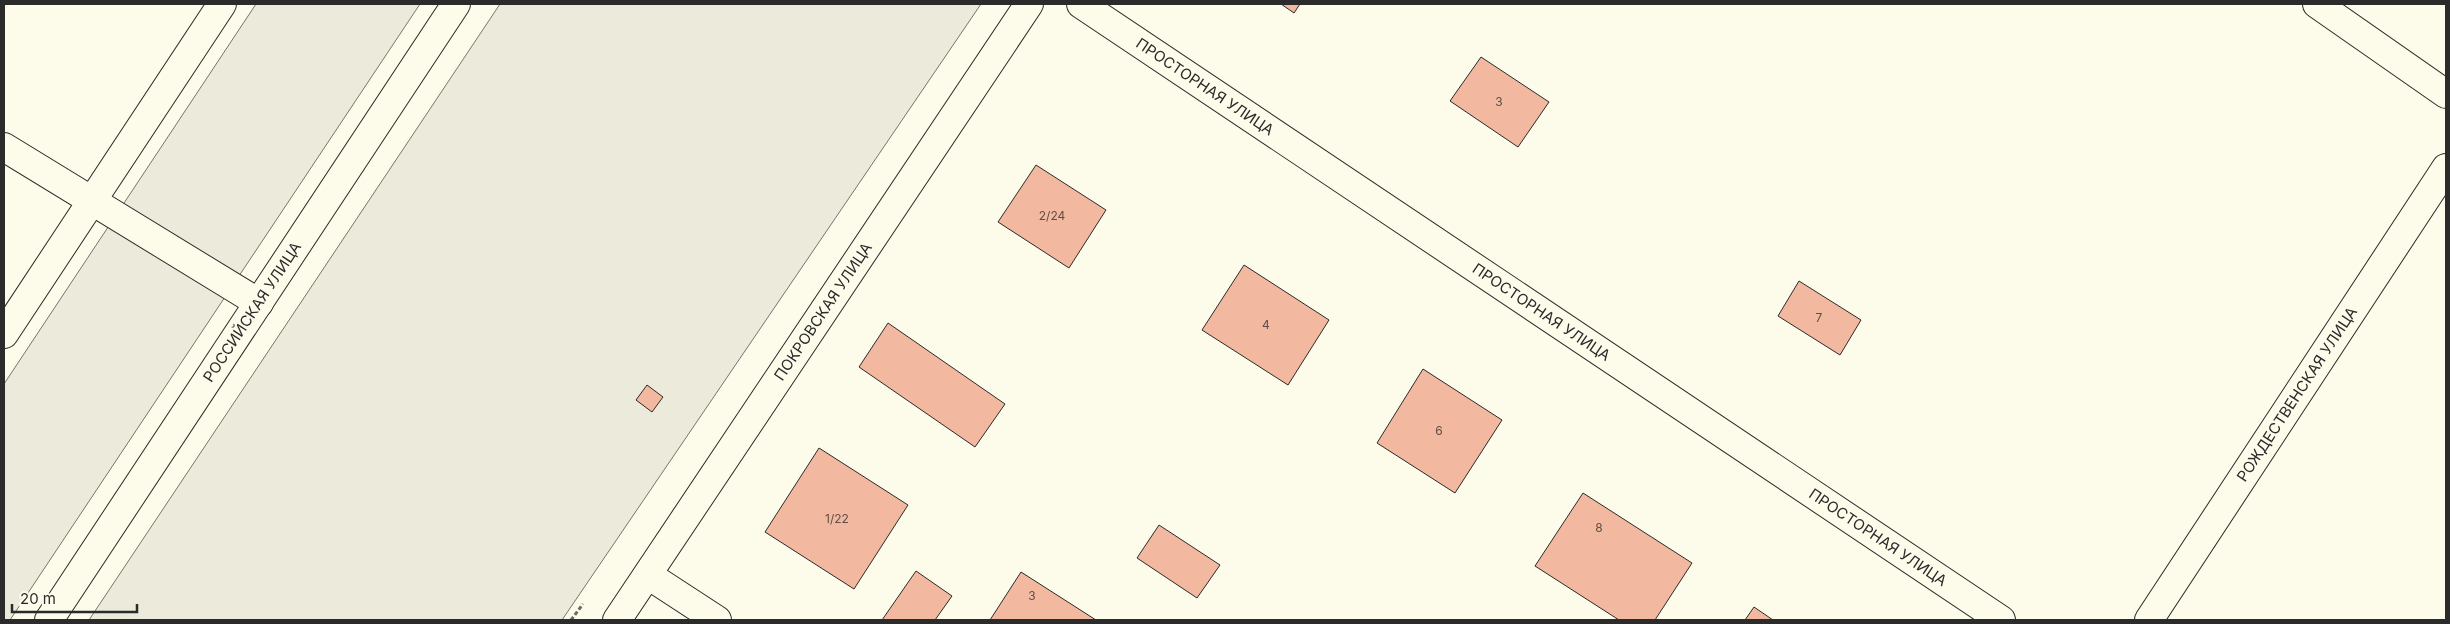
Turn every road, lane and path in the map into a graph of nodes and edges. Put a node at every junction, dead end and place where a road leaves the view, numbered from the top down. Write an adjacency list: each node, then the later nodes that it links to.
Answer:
1 (222, 4): 9 (street)
2 (456, 4): 10 (street, РОССИЙСКАЯ УЛИЦА)
3 (1029, 4): 12 (street, ПОКРОВСКАЯ УЛИЦА)
4 (1081, 4): 16 (street, ПРОСТОРНАЯ УЛИЦА)
5 (2317, 4): 6 (street)
6 (2446, 94)
7 (4, 147): 9 (street)
8 (2446, 168): 17 (street, РОЖДЕСТВЕНСКАЯ УЛИЦА)
9 (91, 202): 10 (street); 11 (street)
10 (259, 303): 13 (street, РОССИЙСКАЯ УЛИЦА)
11 (4, 334)
12 (648, 575): 14 (street, ПОКРОВСКАЯ УЛИЦА); 15 (street)
13 (49, 620)
14 (617, 620)
15 (717, 620)
16 (2001, 620)
17 (2149, 620)

